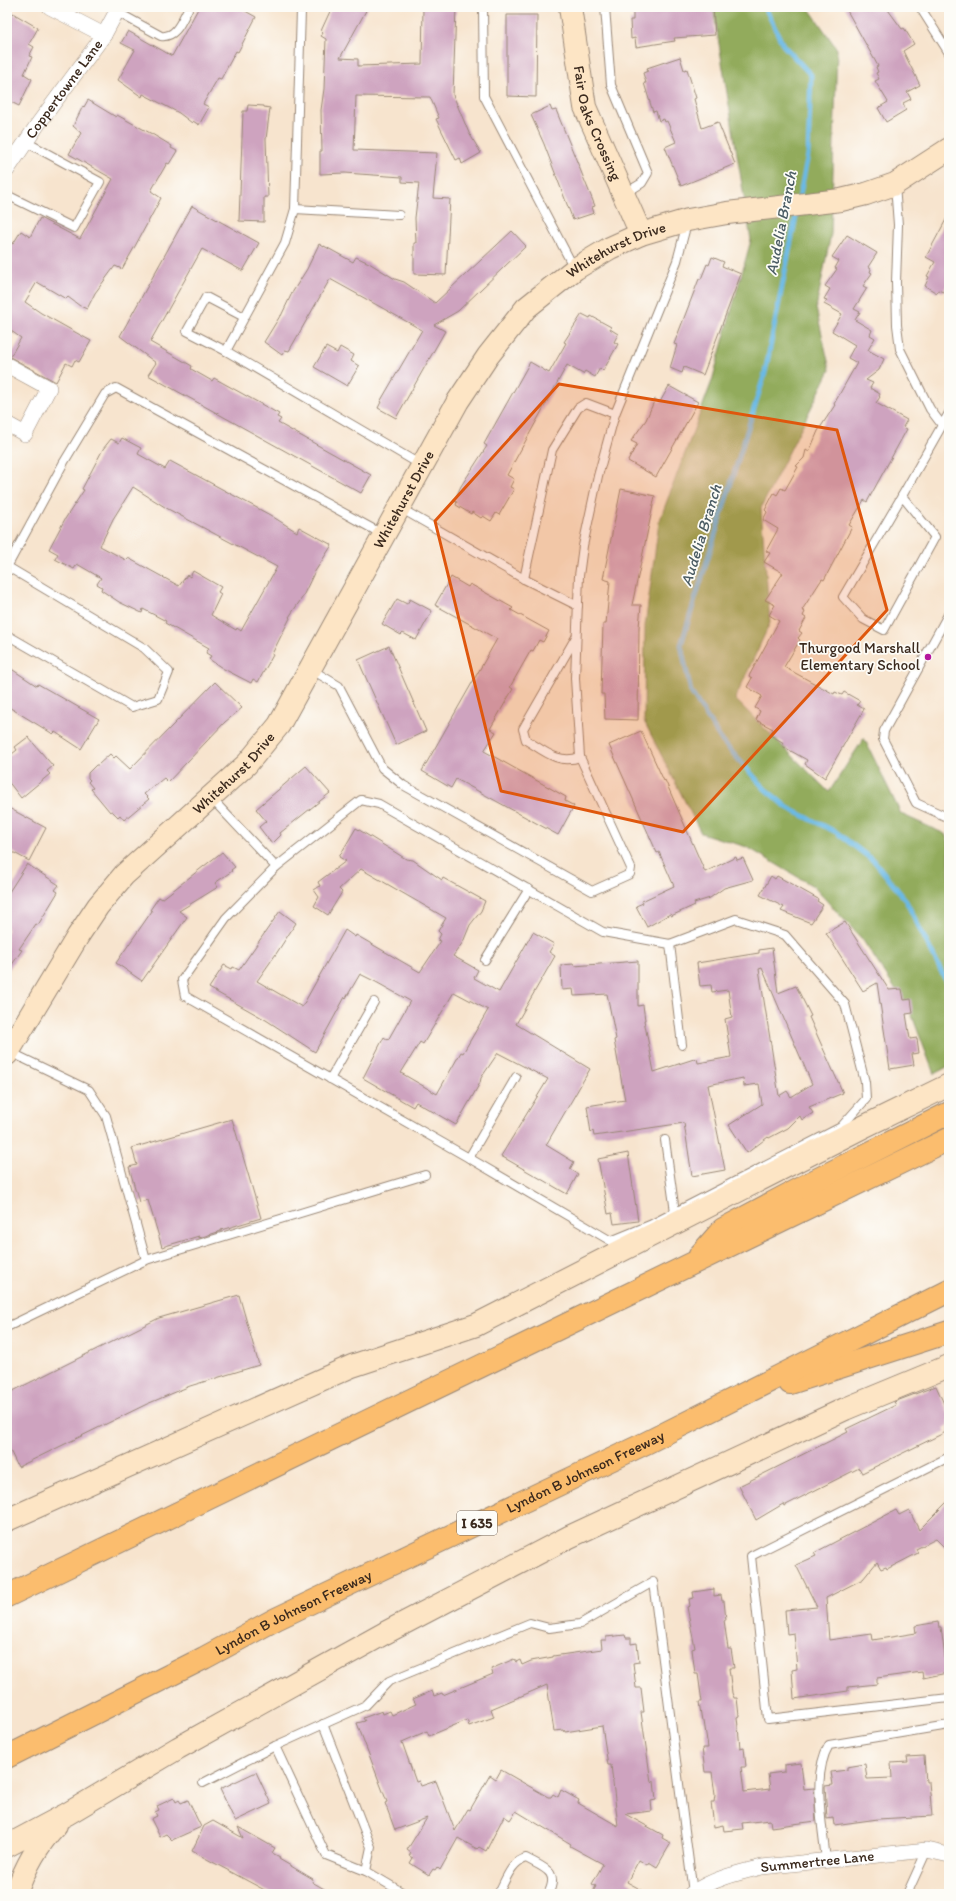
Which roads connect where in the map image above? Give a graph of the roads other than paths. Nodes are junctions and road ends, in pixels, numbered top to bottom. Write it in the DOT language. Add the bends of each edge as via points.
graph roads {
  1 [pos="50,7"];
  2 [pos="189,7"];
  3 [pos="303,7"];
  4 [pos="483,7"];
  5 [pos="570,7"];
  6 [pos="605,7"];
  7 [pos="920,7"];
  8 [pos="118,9"];
  9 [pos="104,35"];
  10 [pos="949,53"];
  11 [pos="26,142"];
  12 [pos="949,150"];
  13 [pos="7,170"];
  14 [pos="895,184"];
  15 [pos="7,195"];
  16 [pos="624,195"];
  17 [pos="295,209"];
  18 [pos="398,215"];
  19 [pos="688,220"];
  20 [pos="641,234"];
  21 [pos="575,269"];
  22 [pos="244,317"];
  23 [pos="226,351"];
  24 [pos="7,365"];
  25 [pos="949,413"];
  26 [pos="615,414"];
  27 [pos="7,424"];
  28 [pos="942,425"];
  29 [pos="422,466"];
  30 [pos="902,496"];
  31 [pos="399,508"];
  32 [pos="384,535"];
  33 [pos="7,567"];
  34 [pos="524,579"];
  35 [pos="578,606"];
  36 [pos="949,613"];
  37 [pos="7,635"];
  38 [pos="577,635"];
  39 [pos="311,669"];
  40 [pos="580,757"];
  41 [pos="210,798"];
  42 [pos="949,818"];
  43 [pos="276,868"];
  44 [pos="529,889"];
  45 [pos="670,944"];
  46 [pos="485,960"];
  47 [pos="374,1002"];
  48 [pos="682,1045"];
  49 [pos="8,1053"];
  50 [pos="516,1077"];
  51 [pos="330,1079"];
  52 [pos="949,1085"];
  53 [pos="949,1113"];
  54 [pos="949,1138"];
  55 [pos="665,1140"];
  56 [pos="469,1158"];
  57 [pos="425,1176"];
  58 [pos="675,1212"];
  59 [pos="146,1260"];
  60 [pos="692,1263"];
  61 [pos="949,1291"];
  62 [pos="7,1327"];
  63 [pos="949,1332"];
  64 [pos="949,1366"];
  65 [pos="726,1404"];
  66 [pos="949,1457"];
  67 [pos="7,1520"];
  68 [pos="7,1596"];
  69 [pos="949,1698"];
  70 [pos="323,1724"];
  71 [pos="949,1725"];
  72 [pos="275,1746"];
  73 [pos="7,1757"];
  74 [pos="203,1783"];
  75 [pos="67,1814"];
  76 [pos="42,1828"];
  77 [pos="7,1829"];
  78 [pos="7,1846"];
  79 [pos="927,1850"];
  80 [pos="949,1855"];
  81 [pos="826,1860"];
  82 [pos="366,1871"];
  83 [pos="692,1893"];
  84 [pos="16,1894"];
  85 [pos="405,1894"];
  86 [pos="498,1894"];
  87 [pos="548,1894"];
  88 [pos="907,1894"];
  1 -- 9 [label="street"];
  2 -- 8 [label="lane" via="174,34 167,37 161,36"];
  3 -- 17 [label="lane"];
  4 -- 21 [label="lane" via="484,96"];
  5 -- 16 [label="main road, Fair Oaks Crossing" via="585,107"];
  6 -- 16 [label="lane" via="611,85 648,173 642,183"];
  7 -- 10 [label="lane"];
  8 -- 9 [label="street, Coppertowne Lane"];
  9 -- 11 [label="street, Coppertowne Lane"];
  11 -- 13 [label="street, Coppertowne Lane"];
  11 -- 15 [label="lane" via="100,182 74,228"];
  12 -- 14 [label="main road, Whitehurst Drive"];
  14 -- 19 [label="main road, Whitehurst Drive" via="841,200"];
  14 -- 28 [label="lane" via="898,224 897,325 900,349 930,409"];
  16 -- 20 [label="main road, Fair Oaks Crossing"];
  17 -- 18 [label="lane"];
  17 -- 22 [label="lane" via="285,243"];
  19 -- 20 [label="main road, Whitehurst Drive"];
  19 -- 26 [label="lane" via="677,261"];
  20 -- 21 [label="main road, Whitehurst Drive" via="610,248"];
  21 -- 29 [label="main road, Whitehurst Drive" via="526,308 488,356 458,401"];
  22 -- 23 [label="lane"];
  22 -- 23 [label="lane" via="206,297 187,331"];
  23 -- 29 [label="lane"];
  24 -- 27 [label="street" via="49,388 25,434"];
  25 -- 28 [label="lane"];
  26 -- 34 [label="lane" via="586,403 578,408 552,450"];
  26 -- 35 [label="lane" via="583,546"];
  28 -- 30 [label="lane"];
  29 -- 31 [label="main road, Whitehurst Drive"];
  30 -- 30 [label="lane" via="935,537 884,630 863,618 842,596"];
  31 -- 32 [label="main road, Whitehurst Drive"];
  31 -- 34 [label="lane"];
  32 -- 33 [label="lane" via="116,388 105,394 64,462"];
  32 -- 39 [label="main road, Whitehurst Drive"];
  33 -- 37 [label="lane" via="144,648 169,672 158,699 132,707"];
  34 -- 35 [label="lane"];
  35 -- 38 [label="lane"];
  36 -- 42 [label="lane" via="884,731 883,739 916,803"];
  38 -- 40 [label="lane" via="575,678"];
  38 -- 40 [label="lane" via="524,729 526,740 561,760 570,761"];
  39 -- 40 [label="lane" via="339,686 382,768 403,785 592,892 630,874 631,868"];
  39 -- 41 [label="main road, Whitehurst Drive" via="279,725 247,764"];
  41 -- 43 [label="lane"];
  41 -- 49 [label="main road, Whitehurst Drive" via="124,875 98,906"];
  43 -- 44 [label="lane" via="361,800 380,804"];
  43 -- 51 [label="lane" via="226,918 182,980 185,996"];
  44 -- 45 [label="lane" via="603,932"];
  44 -- 46 [label="lane"];
  45 -- 48 [label="lane"];
  45 -- 58 [label="lane" via="736,919 785,935 845,1004 865,1082 866,1099 841,1127"];
  47 -- 51 [label="lane"];
  49 -- 59 [label="lane" via="89,1090 102,1109"];
  50 -- 56 [label="lane"];
  51 -- 56 [label="lane"];
  52 -- 67 [label="main road" via="863,1126 476,1325 352,1366"];
  53 -- 60 [label="highway" via="723,1229"];
  54 -- 60 [label="highway"];
  55 -- 58 [label="lane"];
  56 -- 58 [label="lane" via="611,1241"];
  57 -- 59 [label="lane"];
  59 -- 62 [label="lane"];
  60 -- 68 [label="highway"];
  61 -- 65 [label="highway, Lyndon B Johnson Freeway / I 635"];
  63 -- 65 [label="highway"];
  64 -- 75 [label="main road" via="846,1409 569,1537 392,1630 178,1748"];
  65 -- 73 [label="highway, Lyndon B Johnson Freeway / I 635" via="276,1619"];
  66 -- 69 [label="lane" via="751,1556 768,1719"];
  70 -- 72 [label="lane"];
  70 -- 82 [label="lane" via="371,1846"];
  70 -- 83 [label="lane" via="366,1705 389,1680 530,1623 549,1628 580,1624 653,1582"];
  71 -- 81 [label="lane" via="829,1745 824,1753 819,1786"];
  72 -- 74 [label="lane"];
  72 -- 82 [label="lane" via="326,1855"];
  75 -- 76 [label="main road"];
  75 -- 84 [label="main road" via="42,1840 27,1864"];
  76 -- 77 [label="main road"];
  76 -- 78 [label="main road"];
  79 -- 80 [label="street, Summertree Lane"];
  79 -- 81 [label="street, Summertree Lane"];
  79 -- 88 [label="lane"];
  81 -- 83 [label="street, Summertree Lane" via="762,1867 736,1873"];
  82 -- 85 [label="lane"];
  86 -- 87 [label="lane" via="515,1864 526,1858 550,1872 553,1884"];
}
